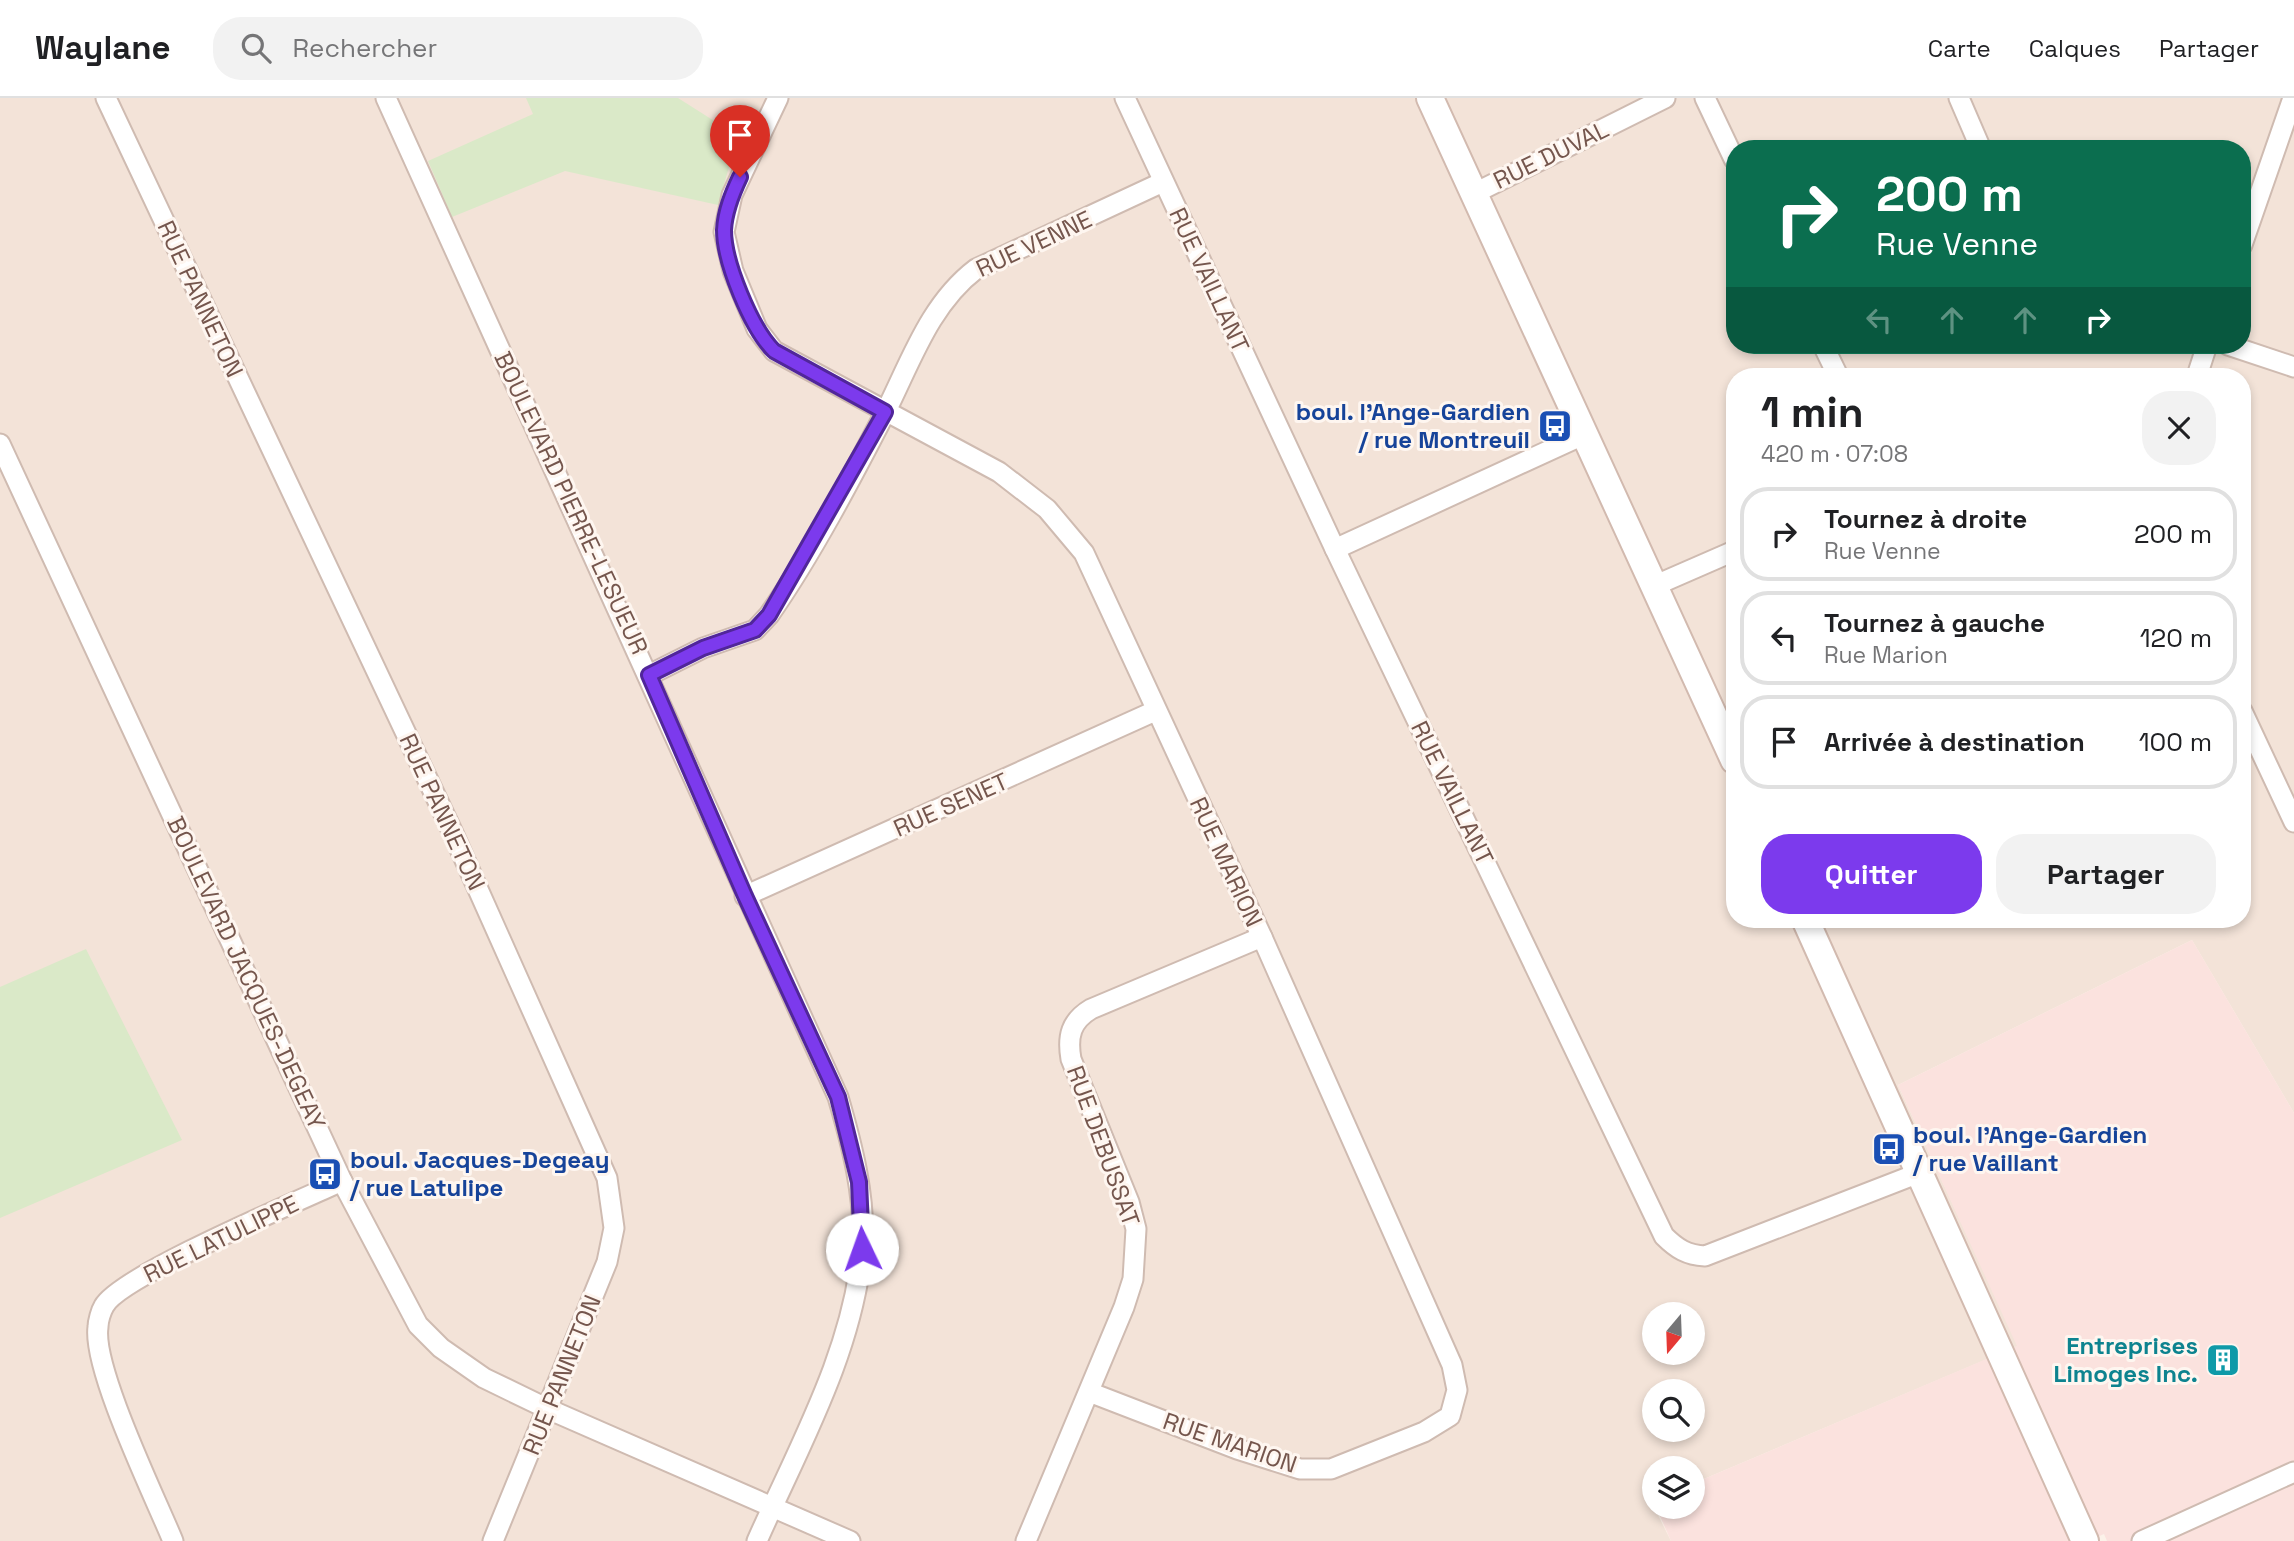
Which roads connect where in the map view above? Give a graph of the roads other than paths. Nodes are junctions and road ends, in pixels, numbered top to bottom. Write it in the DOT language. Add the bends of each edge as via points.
graph roads {
  1 [pos="106,98"];
  2 [pos="386,98"];
  3 [pos="778,98"];
  4 [pos="1125,98"];
  5 [pos="1430,98"];
  6 [pos="1665,98"];
  7 [pos="1705,98"];
  8 [pos="1959,98"];
  9 [pos="2293,98"];
  10 [pos="1977,140"];
  11 [pos="1726,142"];
  12 [pos="1163,182"];
  13 [pos="1475,192"];
  14 [pos="2251,219"];
  15 [pos="2251,353"];
  16 [pos="2294,367"];
  17 [pos="885,412"];
  18 [pos="1585,434"];
  19 [pos="0,444"];
  20 [pos="1335,549"];
  21 [pos="1726,554"];
  22 [pos="1656,585"];
  23 [pos="649,675"];
  24 [pos="1155,711"];
  25 [pos="2251,729"];
  26 [pos="1726,742"];
  27 [pos="2294,822"];
  28 [pos="745,896"];
  29 [pos="1809,928"];
  30 [pos="1262,937"];
  31 [pos="1919,1173"];
  32 [pos="342,1181"];
  33 [pos="1089,1392"];
  34 [pos="548,1409"];
  35 [pos="2294,1472"];
  36 [pos="773,1506"];
  37 [pos="173,1541"];
  38 [pos="494,1541"];
  39 [pos="757,1541"];
  40 [pos="850,1541"];
  41 [pos="1026,1541"];
  42 [pos="2085,1541"];
  43 [pos="2142,1541"];
  1 -- 34 [label="street, RUE PANNETON" via="452,831 607,1178 614,1228 607,1262"];
  2 -- 23 [label="street, BOULEVARD PIERRE-LESUEUR"];
  3 -- 17 [label="street, RUE MARION" via="726,215 724,232 733,271 757,329 774,351"];
  4 -- 12 [label="street, RUE VAILLANT"];
  5 -- 13 [label="main road"];
  6 -- 13 [label="street, RUE DUVAL"];
  7 -- 11 [label="street"];
  8 -- 10 [label="street"];
  9 -- 14 [label="street"];
  12 -- 17 [label="street, RUE VENNE" via="976,269 953,286"];
  12 -- 20 [label="street, RUE VAILLANT"];
  13 -- 18 [label="main road"];
  15 -- 16 [label="street"];
  17 -- 23 [label="street, RUE VENNE" via="769,615 755,630 703,648"];
  17 -- 24 [label="street, RUE MARION" via="999,472 1065,528 1084,553"];
  18 -- 20 [label="street"];
  18 -- 22 [label="main road"];
  19 -- 32 [label="street, BOULEVARD JACQUES-DEGEAY"];
  20 -- 31 [label="street, RUE VAILLANT" via="1664,1236 1678,1249 1705,1256"];
  21 -- 22 [label="street"];
  22 -- 26 [label="main road"];
  23 -- 28 [label="street, BOULEVARD PIERRE-LESUEUR"];
  24 -- 28 [label="street, RUE SENET"];
  24 -- 30 [label="street, RUE MARION"];
  25 -- 27 [label="street"];
  28 -- 36 [label="street, BOULEVARD PIERRE-LESUEUR" via="838,1097 859,1182 862,1249 849,1314 832,1372"];
  29 -- 31 [label="main road"];
  30 -- 33 [label="street, RUE DEBUSSAT" via="1091,1009 1071,1028 1071,1059 1136,1229 1133,1279"];
  30 -- 33 [label="street, RUE MARION" via="1452,1365 1457,1390 1450,1416 1424,1432 1331,1469 1300,1469 1237,1450"];
  31 -- 42 [label="main road"];
  32 -- 34 [label="street, BOULEVARD JACQUES-DEGEAY" via="418,1325 440,1348 484,1378"];
  32 -- 37 [label="street, RUE LATULIPPE" via="173,1259 104,1305 97,1329 106,1378"];
  33 -- 41 [label="street, RUE DEBUSSAT"];
  34 -- 36 [label="street, BOULEVARD JACQUES-DEGEAY"];
  34 -- 38 [label="street, RUE PANNETON"];
  35 -- 43 [label="street"];
  36 -- 39 [label="street, BOULEVARD PIERRE-LESUEUR"];
  36 -- 40 [label="street, BOULEVARD JACQUES-DEGEAY"];
}
